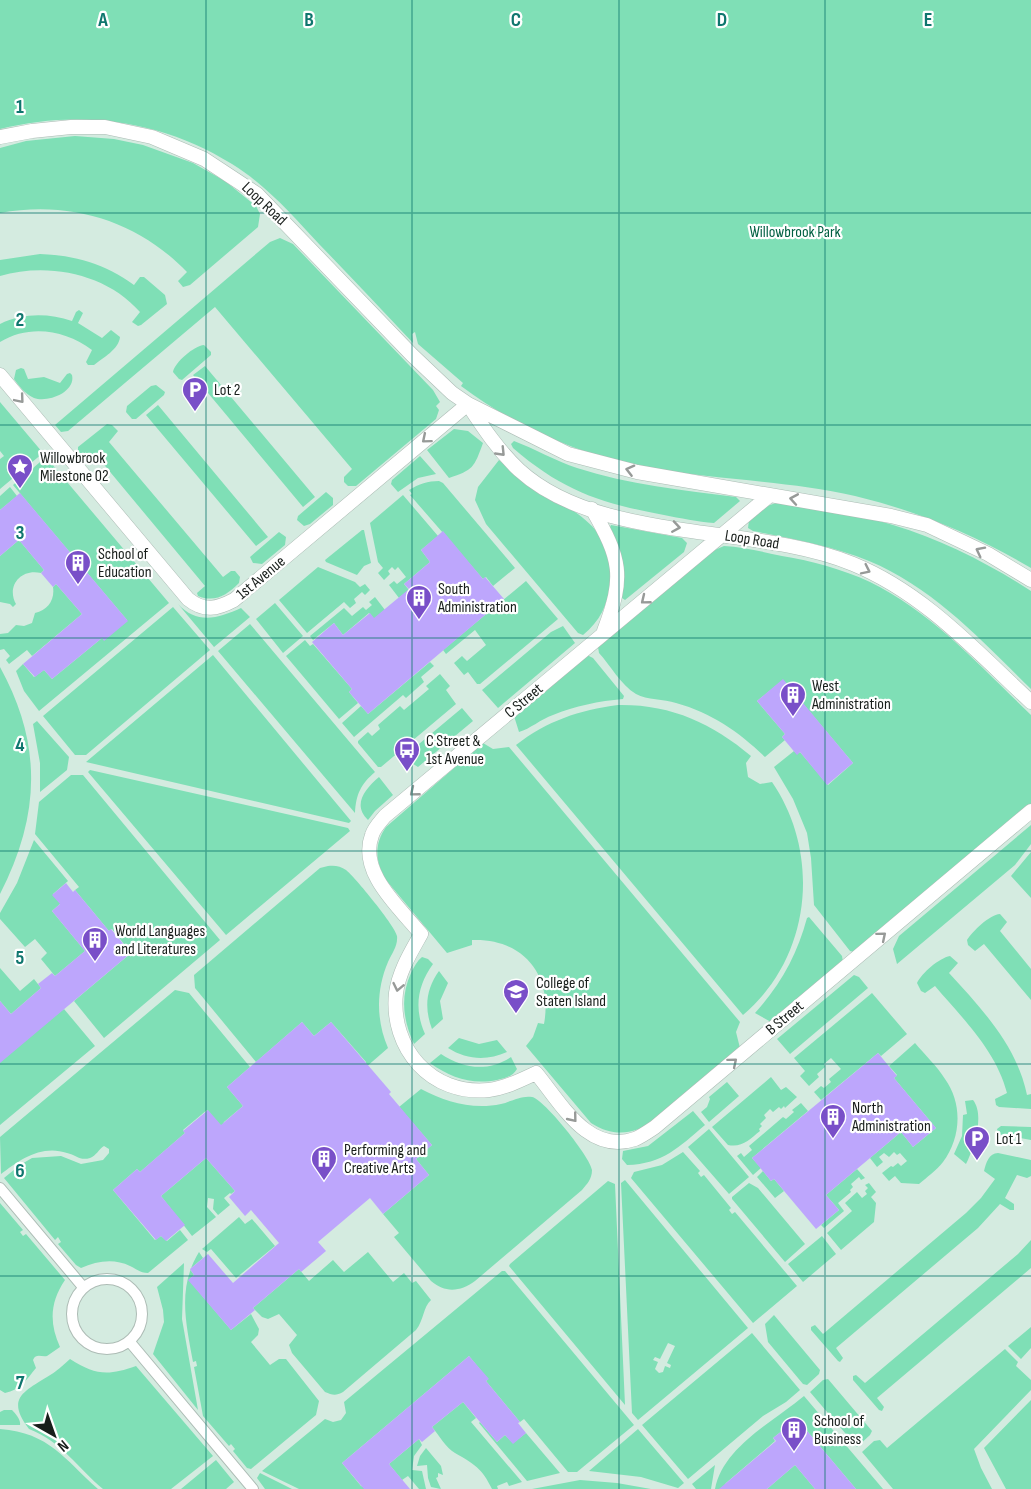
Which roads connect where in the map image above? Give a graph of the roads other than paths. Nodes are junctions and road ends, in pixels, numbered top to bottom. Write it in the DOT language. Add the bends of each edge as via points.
graph roads {
  1 [pos="0,137"];
  2 [pos="0,375"];
  3 [pos="468,404"];
  4 [pos="770,495"];
  5 [pos="592,509"];
  6 [pos="723,535"];
  7 [pos="1031,579"];
  8 [pos="603,634"];
  9 [pos="1031,702"];
  10 [pos="1031,811"];
  11 [pos="536,1073"];
  12 [pos="0,1188"];
  13 [pos="83,1287"];
  14 [pos="129,1341"];
  15 [pos="253,1489"];
  1 -- 3 [label="street, Loop Road" via="71,127 105,127 152,137 204,159 256,194 419,362"];
  2 -- 3 [label="street, 1st Avenue" via="188,599 206,609 234,600"];
  4 -- 3 [label="street, Loop Road, one-way" via="637,472 568,454"];
  3 -- 5 [label="street, Loop Road, one-way" via="494,443 520,471 552,492"];
  4 -- 6 [label="street, C Street"];
  7 -- 4 [label="street, Loop Road, one-way" via="927,525"];
  5 -- 6 [label="street, Loop Road, one-way" via="632,520"];
  5 -- 8 [label="street" via="610,540 617,575 616,595"];
  6 -- 8 [label="street, C Street, one-way"];
  6 -- 9 [label="street, Loop Road, one-way" via="816,551 893,583 957,632"];
  8 -- 11 [label="street, C Street, one-way" via="385,816 372,833 368,847 373,875 421,934 404,964 396,991 395,1017 407,1051 431,1076 467,1090 490,1090"];
  11 -- 10 [label="street, B Street, one-way" via="582,1129 598,1139 635,1139 656,1127"];
  12 -- 13 [label="street"];
  13 -- 14 [label="street" via="72,1309 76,1332 94,1347 117,1348"];
  13 -- 14 [label="street" via="102,1278 125,1283 134,1290 140,1300 141,1323"];
  14 -- 15 [label="street"];
}
